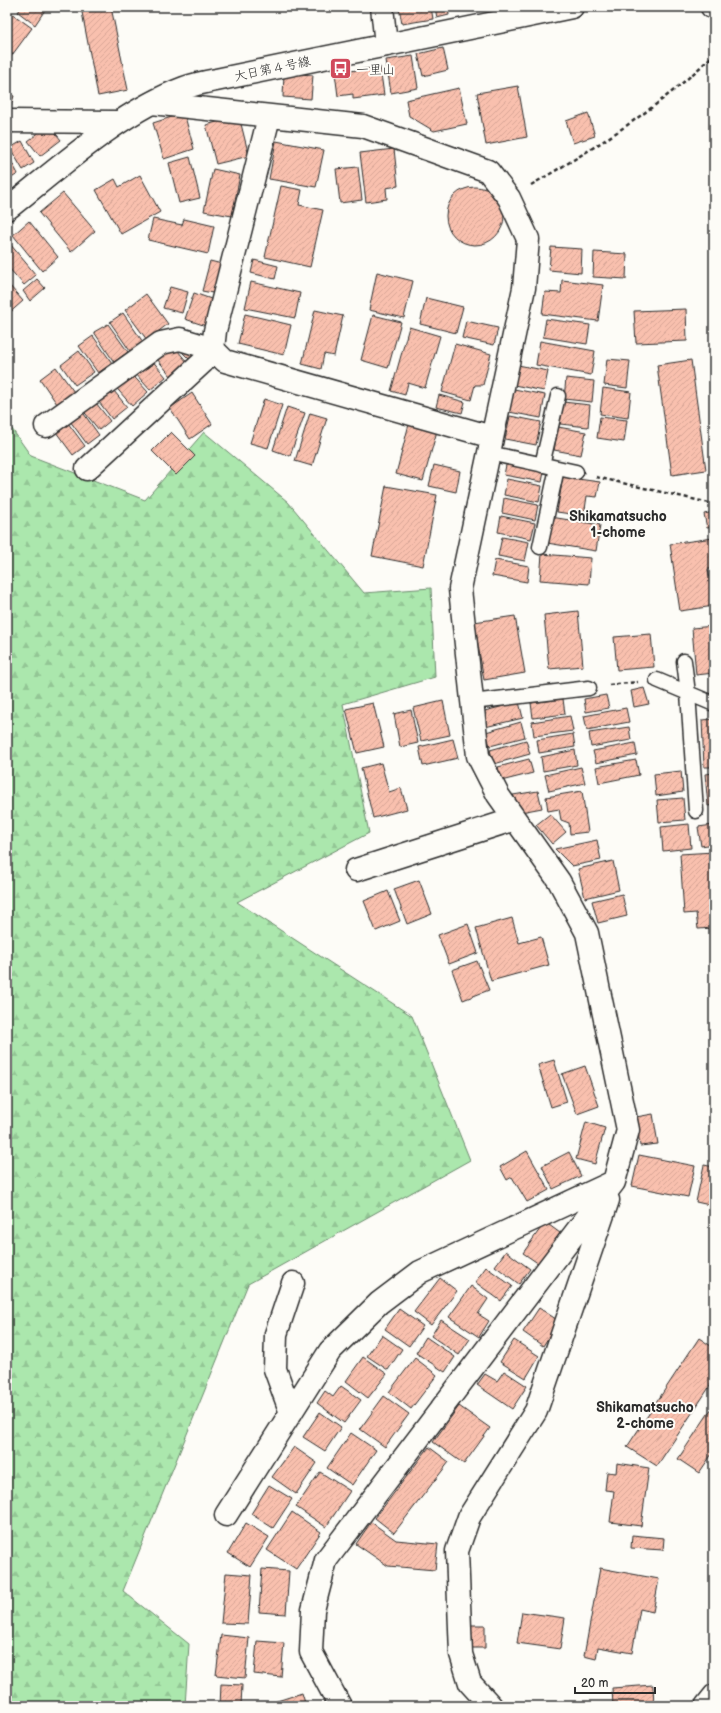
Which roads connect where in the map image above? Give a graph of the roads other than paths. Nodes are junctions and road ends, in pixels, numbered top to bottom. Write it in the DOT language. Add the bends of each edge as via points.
graph roads {
  1 [pos="382,7"];
  2 [pos="572,7"];
  3 [pos="522,12"];
  4 [pos="386,45"];
  5 [pos="152,103"];
  6 [pos="269,117"];
  7 [pos="7,121"];
  8 [pos="117,122"];
  9 [pos="7,209"];
  10 [pos="213,350"];
  11 [pos="558,396"];
  12 [pos="46,426"];
  13 [pos="491,445"];
  14 [pos="542,465"];
  15 [pos="557,468"];
  16 [pos="87,469"];
  17 [pos="576,472"];
  18 [pos="540,547"];
  19 [pos="684,661"];
  20 [pos="657,680"];
  21 [pos="589,688"];
  22 [pos="688,693"];
  23 [pos="472,702"];
  24 [pos="714,704"];
  25 [pos="696,811"];
  26 [pos="514,819"];
  27 [pos="356,870"];
  28 [pos="614,1182"];
  29 [pos="293,1283"];
  30 [pos="291,1413"];
  31 [pos="226,1515"];
  32 [pos="714,1696"];
  33 [pos="340,1706"];
  34 [pos="491,1706"];
  35 [pos="706,1706"];
  1 -- 4 [label="street"];
  2 -- 3 [label="street, 大日第４号線"];
  3 -- 4 [label="street, 大日第４号線"];
  4 -- 5 [label="street, 大日第４号線" via="216,80 184,88"];
  5 -- 6 [label="street"];
  5 -- 8 [label="street, 大日第４号線"];
  6 -- 10 [label="street" via="215,331"];
  6 -- 13 [label="street" via="363,126 488,171 510,198 528,238 524,288"];
  7 -- 8 [label="street"];
  8 -- 9 [label="street, 大日第４号線"];
  10 -- 12 [label="street" via="180,339 161,343"];
  10 -- 13 [label="street" via="224,361"];
  10 -- 16 [label="street" via="204,362"];
  11 -- 14 [label="lane"];
  13 -- 14 [label="lane"];
  13 -- 23 [label="street" via="460,589"];
  14 -- 15 [label="lane"];
  15 -- 17 [label="lane"];
  15 -- 18 [label="lane"];
  19 -- 22 [label="lane"];
  20 -- 22 [label="lane"];
  21 -- 23 [label="lane"];
  22 -- 24 [label="lane"];
  22 -- 25 [label="lane"];
  23 -- 26 [label="street" via="478,756"];
  26 -- 27 [label="street"];
  26 -- 28 [label="street" via="559,880 587,933 628,1130"];
  28 -- 30 [label="street" via="420,1272 379,1303 330,1351"];
  28 -- 33 [label="street" via="326,1560 313,1610 311,1652"];
  28 -- 34 [label="street" via="536,1411 469,1517 457,1551 461,1654 470,1683"];
  29 -- 30 [label="street" via="276,1334 275,1369"];
  30 -- 31 [label="street"];
  32 -- 35 [label="street"];
}
